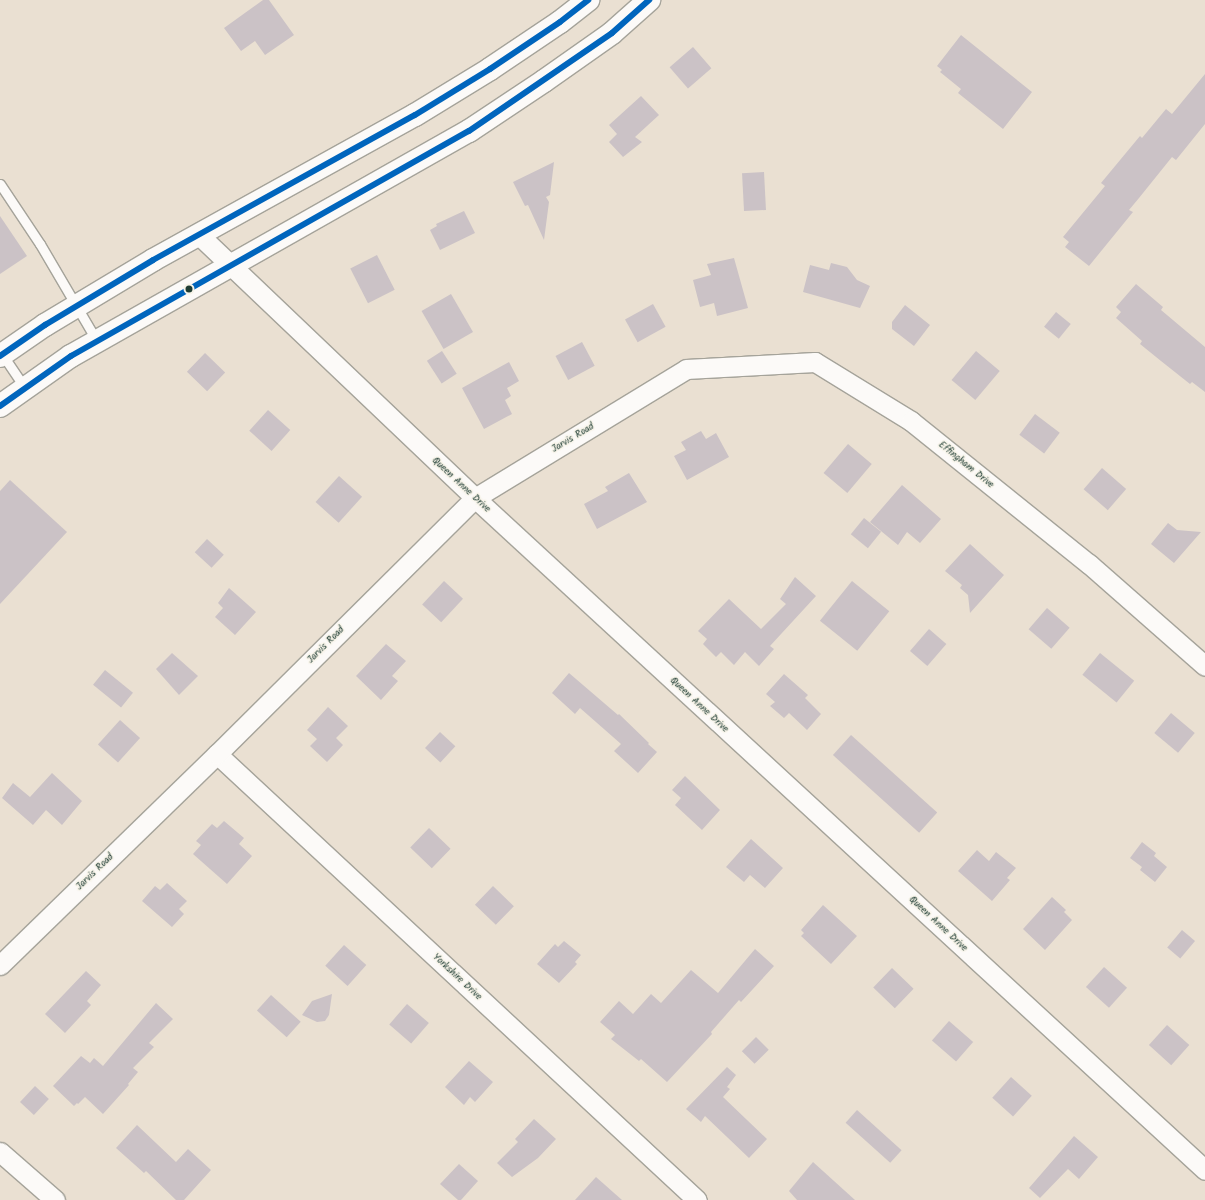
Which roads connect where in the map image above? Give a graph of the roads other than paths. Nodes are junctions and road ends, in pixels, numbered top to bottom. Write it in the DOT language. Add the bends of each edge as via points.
graph roads {
  1 [pos="588,0"];
  2 [pos="649,0"];
  3 [pos="0,184"];
  4 [pos="198,234"];
  5 [pos="230,264"];
  6 [pos="76,306"];
  7 [pos="97,341"];
  8 [pos="1,353"];
  9 [pos="686,369"];
  10 [pos="25,388"];
  11 [pos="0,406"];
  12 [pos="475,498"];
  13 [pos="1205,666"];
  14 [pos="217,754"];
  15 [pos="0,965"];
  16 [pos="0,1152"];
  17 [pos="1205,1170"];
  18 [pos="55,1200"];
  19 [pos="697,1200"];
  1 -- 4 [label="main road" via="490,70 415,115"];
  2 -- 5 [label="main road" via="606,37 469,131"];
  3 -- 6 [label="lane" via="40,244"];
  4 -- 5 [label="street, Queen Anne Drive"];
  4 -- 6 [label="main road"];
  5 -- 7 [label="main road"];
  5 -- 12 [label="street, Queen Anne Drive"];
  6 -- 7 [label="lane"];
  6 -- 8 [label="main road"];
  7 -- 10 [label="main road"];
  8 -- 10 [label="lane"];
  9 -- 12 [label="street, Jarvis Road"];
  9 -- 13 [label="street, Effingham Drive" via="815,362 911,421 1090,564"];
  10 -- 11 [label="main road"];
  12 -- 14 [label="street, Jarvis Road"];
  12 -- 17 [label="street, Queen Anne Drive"];
  14 -- 15 [label="street, Jarvis Road"];
  14 -- 19 [label="street, Yorkshire Drive"];
  16 -- 18 [label="street"];
}
